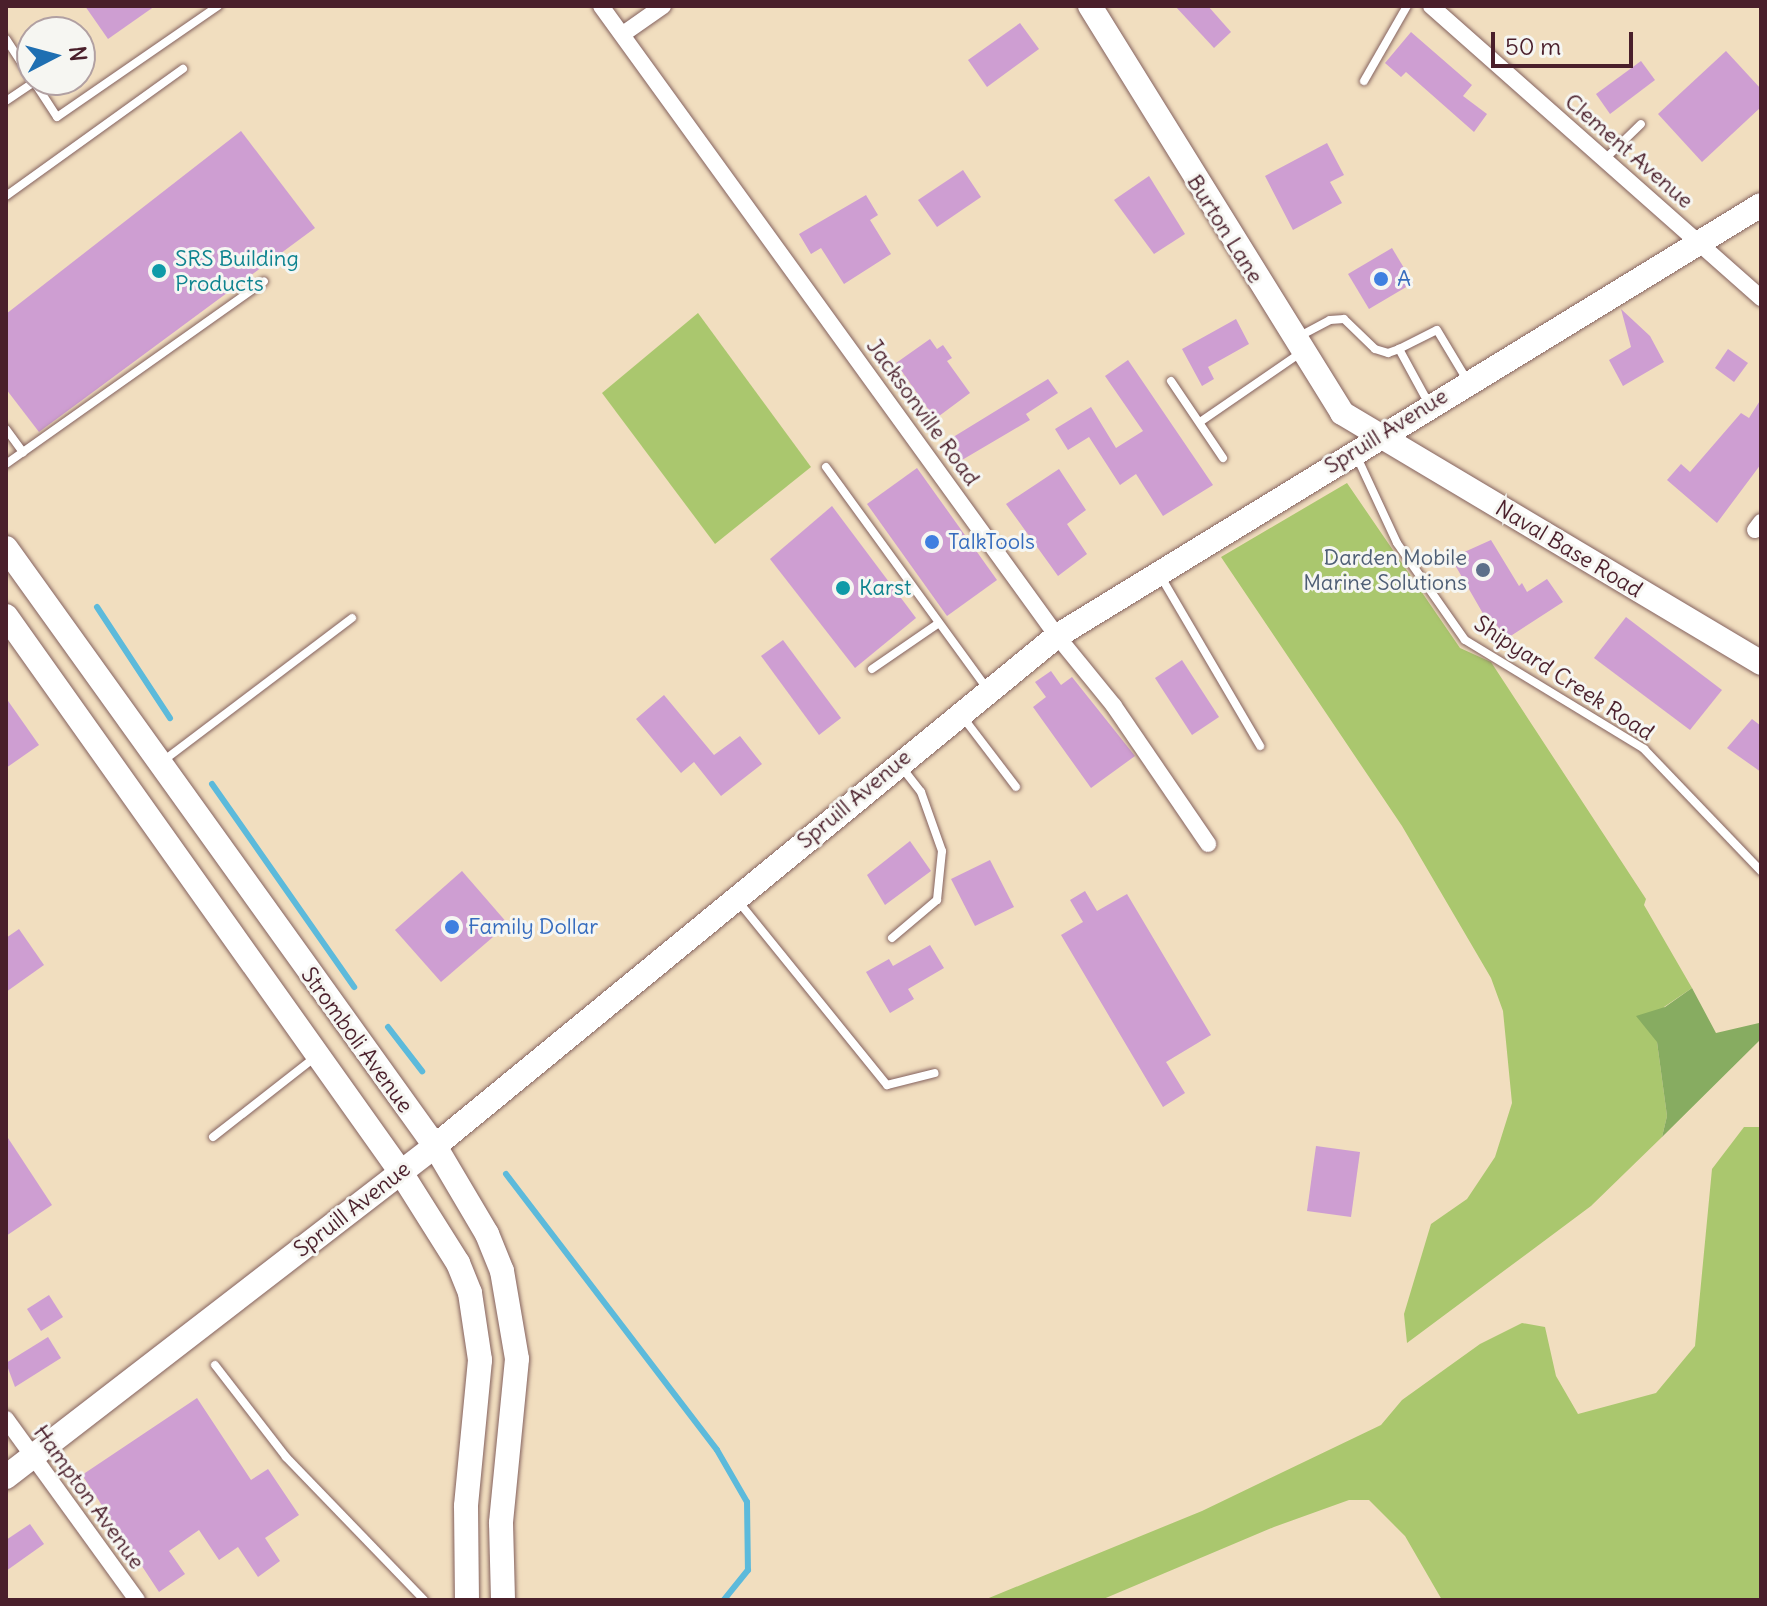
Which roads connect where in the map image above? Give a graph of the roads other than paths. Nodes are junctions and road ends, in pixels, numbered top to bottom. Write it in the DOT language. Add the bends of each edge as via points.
graph roads {
  1 [pos="218,6"];
  2 [pos="601,6"];
  3 [pos="663,6"];
  4 [pos="1090,6"];
  5 [pos="1407,6"];
  6 [pos="1431,6"];
  7 [pos="623,34"];
  8 [pos="183,69"];
  9 [pos="1364,81"];
  10 [pos="96,90"];
  11 [pos="43,96"];
  12 [pos="87,96"];
  13 [pos="1641,124"];
  14 [pos="1605,159"];
  15 [pos="6,196"];
  16 [pos="1761,205"];
  17 [pos="1698,241"];
  18 [pos="264,281"];
  19 [pos="1761,298"];
  20 [pos="1299,345"];
  21 [pos="1399,349"];
  22 [pos="1171,381"];
  23 [pos="1467,381"];
  24 [pos="1429,404"];
  25 [pos="1200,422"];
  26 [pos="6,429"];
  27 [pos="1378,435"];
  28 [pos="1354,450"];
  29 [pos="23,452"];
  30 [pos="1223,458"];
  31 [pos="6,464"];
  32 [pos="826,467"];
  33 [pos="6,548"];
  34 [pos="1158,573"];
  35 [pos="6,617"];
  36 [pos="352,618"];
  37 [pos="939,623"];
  38 [pos="1057,636"];
  39 [pos="1761,663"];
  40 [pos="872,669"];
  41 [pos="988,689"];
  42 [pos="959,712"];
  43 [pos="1260,746"];
  44 [pos="898,762"];
  45 [pos="159,764"];
  46 [pos="1016,787"];
  47 [pos="1208,844"];
  48 [pos="1761,871"];
  49 [pos="735,898"];
  50 [pos="892,938"];
  51 [pos="318,1055"];
  52 [pos="935,1073"];
  53 [pos="213,1137"];
  54 [pos="435,1146"];
  55 [pos="400,1171"];
  56 [pos="215,1365"];
  57 [pos="6,1419"];
  58 [pos="33,1456"];
  59 [pos="6,1477"];
  60 [pos="137,1600"];
  61 [pos="424,1600"];
  62 [pos="467,1600"];
  63 [pos="503,1600"];
  1 -- 10 [label="lane"];
  2 -- 7 [label="street, Jacksonville Road"];
  3 -- 7 [label="street"];
  4 -- 20 [label="street, Burton Lane"];
  5 -- 9 [label="lane"];
  6 -- 14 [label="street, Clement Avenue"];
  7 -- 38 [label="street, Jacksonville Road"];
  8 -- 15 [label="lane"];
  11 -- 12 [label="lane" via="57,117"];
  13 -- 14 [label="lane"];
  14 -- 17 [label="street, Clement Avenue"];
  16 -- 17 [label="street, Spruill Avenue"];
  17 -- 19 [label="street, Clement Avenue"];
  17 -- 23 [label="street, Spruill Avenue"];
  18 -- 29 [label="lane"];
  20 -- 21 [label="lane" via="1330,320 1344,319 1375,349"];
  20 -- 25 [label="lane"];
  20 -- 27 [label="street, Burton Lane" via="1342,413"];
  21 -- 23 [label="lane" via="1437,330"];
  21 -- 24 [label="lane"];
  22 -- 25 [label="lane"];
  23 -- 24 [label="street, Spruill Avenue"];
  24 -- 27 [label="street, Spruill Avenue"];
  25 -- 30 [label="lane"];
  26 -- 29 [label="lane"];
  27 -- 28 [label="street, Spruill Avenue"];
  27 -- 39 [label="street, Naval Base Road"];
  28 -- 34 [label="street, Spruill Avenue"];
  28 -- 48 [label="lane, Shipyard Creek Road" via="1397,543 1465,640 1644,749"];
  29 -- 31 [label="lane"];
  32 -- 37 [label="lane"];
  33 -- 45 [label="street, Stromboli Avenue"];
  34 -- 38 [label="street, Spruill Avenue"];
  34 -- 43 [label="lane"];
  35 -- 51 [label="street, Stromboli Avenue"];
  36 -- 45 [label="lane"];
  37 -- 40 [label="lane"];
  37 -- 41 [label="lane"];
  38 -- 41 [label="street, Spruill Avenue"];
  38 -- 47 [label="street, Jacksonville Road" via="1114,706"];
  41 -- 42 [label="street, Spruill Avenue"];
  42 -- 44 [label="street, Spruill Avenue"];
  42 -- 46 [label="lane"];
  44 -- 49 [label="street, Spruill Avenue"];
  44 -- 50 [label="lane" via="921,792 942,851 937,900"];
  45 -- 54 [label="street, Stromboli Avenue"];
  49 -- 52 [label="lane" via="887,1085"];
  49 -- 54 [label="street, Spruill Avenue"];
  51 -- 53 [label="lane"];
  51 -- 55 [label="street, Stromboli Avenue"];
  54 -- 55 [label="street, Spruill Avenue"];
  54 -- 63 [label="street, Stromboli Avenue" via="487,1234 512,1315 517,1397 501,1523"];
  55 -- 58 [label="street, Spruill Avenue"];
  55 -- 62 [label="street, Stromboli Avenue" via="458,1263 476,1325 480,1360 466,1506"];
  56 -- 61 [label="lane" via="286,1457"];
  57 -- 58 [label="street, Hampton Avenue"];
  58 -- 59 [label="street, Spruill Avenue"];
  58 -- 60 [label="street, Hampton Avenue"];
}
